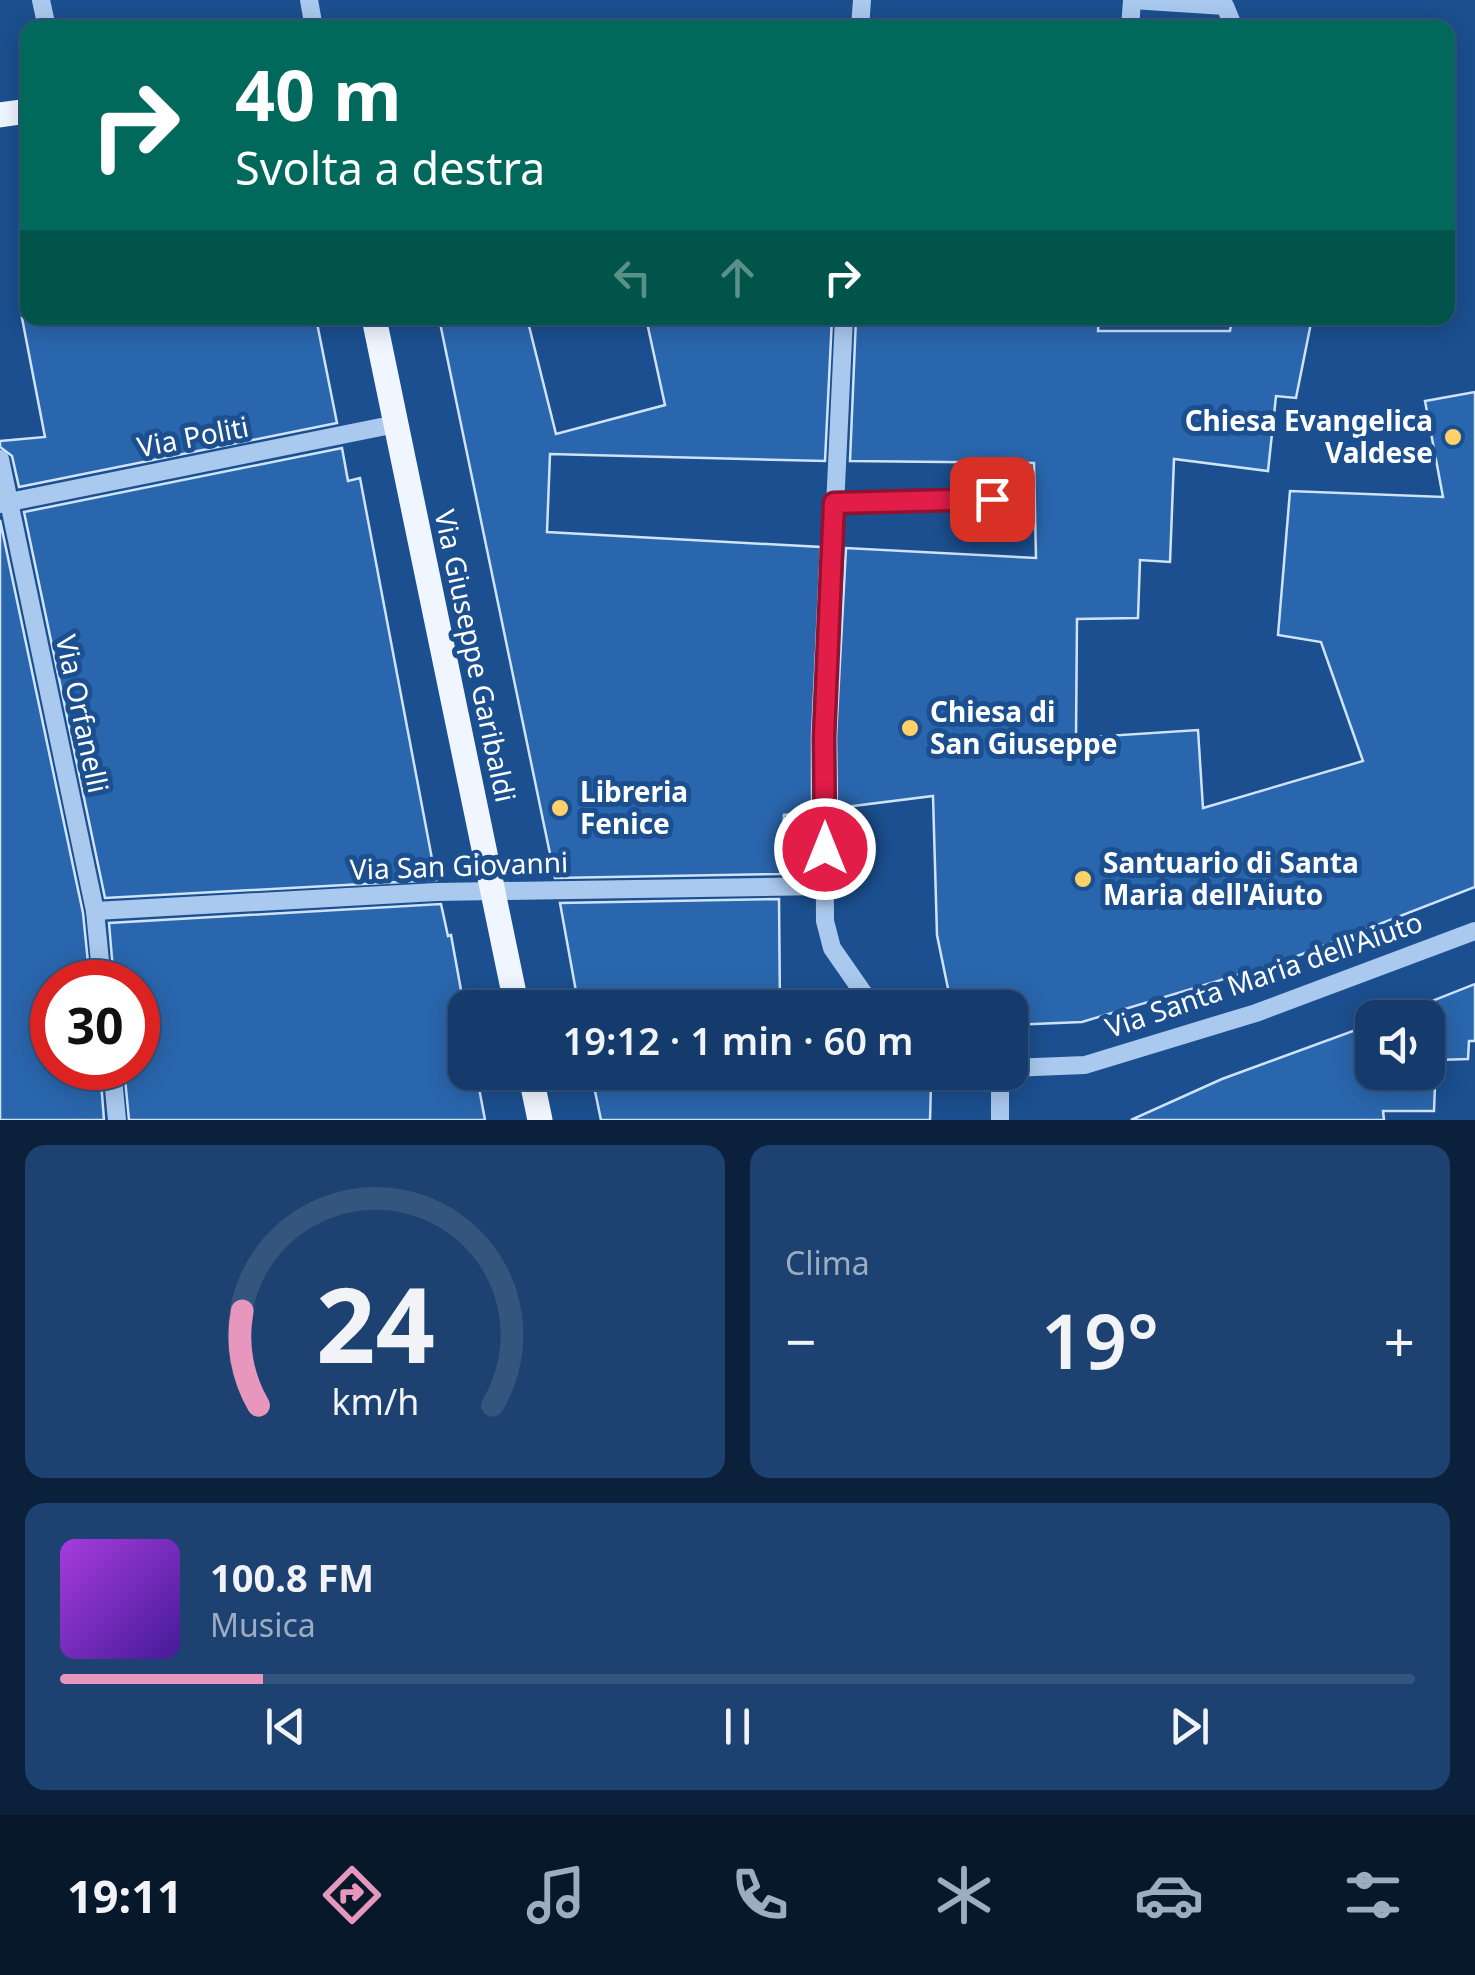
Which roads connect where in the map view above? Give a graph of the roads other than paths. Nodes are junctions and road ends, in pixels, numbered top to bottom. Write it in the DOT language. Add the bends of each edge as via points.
graph roads {
  1 [pos="1132,0"];
  2 [pos="1231,20"];
  3 [pos="375,325"];
  4 [pos="844,325"];
  5 [pos="396,424"];
  6 [pos="0,459"];
  7 [pos="992,499"];
  8 [pos="4,503"];
  9 [pos="834,503"];
  10 [pos="826,886"];
  11 [pos="492,890"];
  12 [pos="94,911"];
  13 [pos="1475,931"];
  14 [pos="100,960"];
  15 [pos="512,990"];
  16 [pos="861,990"];
  17 [pos="1028,1068"];
  18 [pos="114,1090"];
  19 [pos="534,1090"];
  20 [pos="1000,1090"];
  21 [pos="117,1120"];
  22 [pos="540,1120"];
  23 [pos="1000,1120"];
  1 -- 2 [label="street" via="1226,6"];
  3 -- 5 [label="main road, Via Giuseppe Garibaldi"];
  4 -- 9 [label="street"];
  5 -- 8 [label="street, Via Politi"];
  5 -- 11 [label="main road, Via Giuseppe Garibaldi"];
  6 -- 8 [label="street, Via Orfanelli"];
  7 -- 9 [label="street"];
  8 -- 12 [label="street, Via Orfanelli"];
  9 -- 10 [label="street" via="824,737"];
  10 -- 11 [label="street, Via San Giovanni"];
  10 -- 16 [label="street" via="824,920 832,948"];
  11 -- 12 [label="street, Via San Giovanni"];
  11 -- 15 [label="main road, Via Giuseppe Garibaldi"];
  12 -- 14 [label="street, Via Orfanelli"];
  13 -- 17 [label="street, Via Santa Maria dell'Aiuto" via="1256,1013 1085,1066"];
  18 -- 21 [label="street"];
  19 -- 22 [label="main road"];
  20 -- 23 [label="street"];
}
